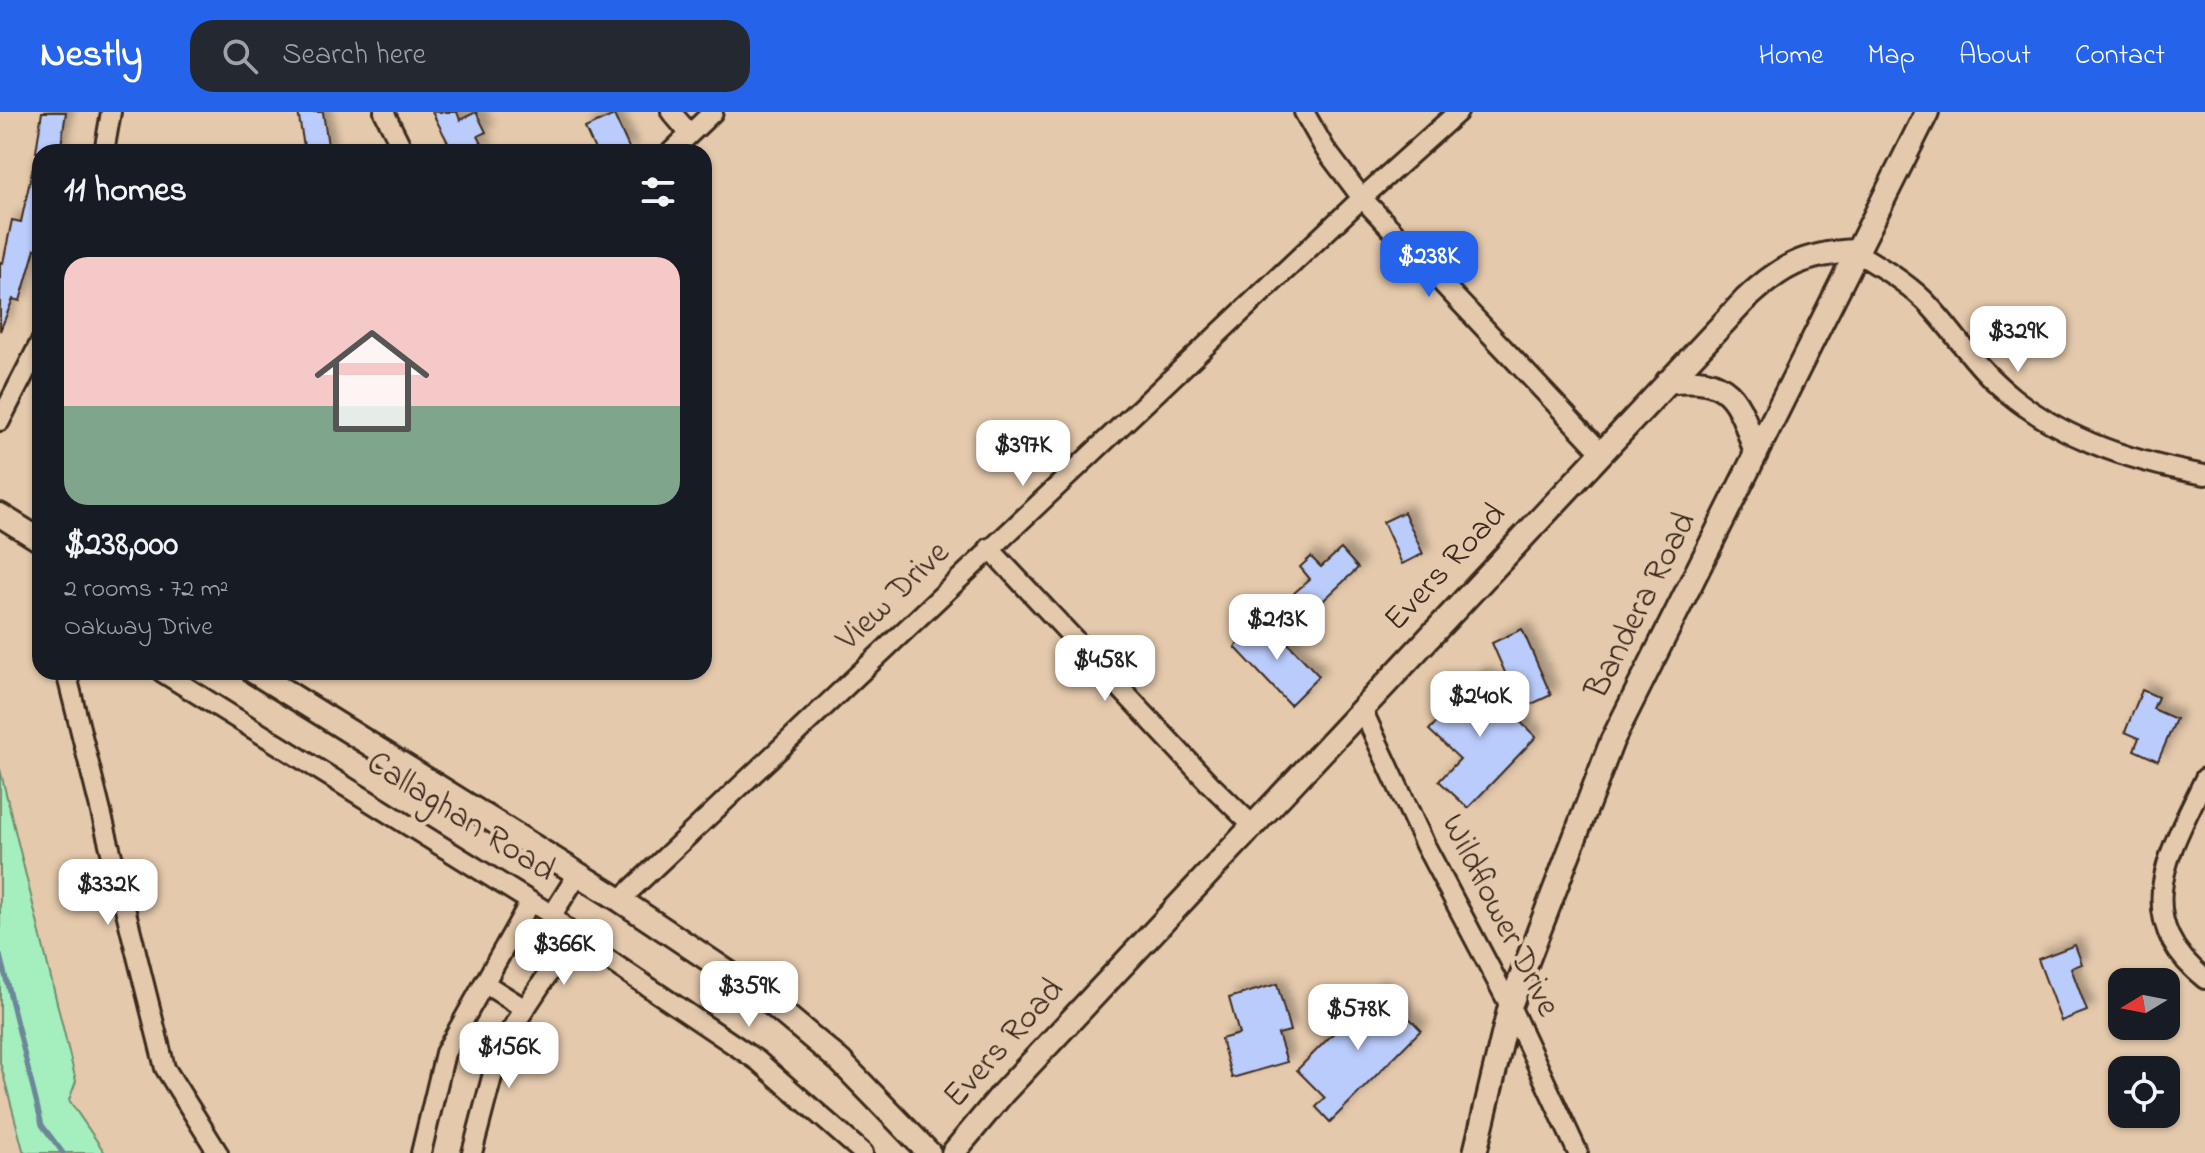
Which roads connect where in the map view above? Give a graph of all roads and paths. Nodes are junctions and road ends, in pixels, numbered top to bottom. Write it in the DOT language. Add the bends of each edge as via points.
graph roads {
  1 [pos="111,112"];
  2 [pos="384,112"];
  3 [pos="671,112"];
  4 [pos="713,112"];
  5 [pos="1304,112"];
  6 [pos="1458,112"];
  7 [pos="1927,112"];
  8 [pos="690,134"];
  9 [pos="105,144"];
  10 [pos="400,144"];
  11 [pos="679,144"];
  12 [pos="1362,198"];
  13 [pos="1854,251"];
  14 [pos="32,359"];
  15 [pos="1667,382"];
  16 [pos="0,421"];
  17 [pos="1601,452"];
  18 [pos="1756,454"];
  19 [pos="2205,475"];
  20 [pos="0,515"];
  21 [pos="32,535"];
  22 [pos="989,548"];
  23 [pos="68,680"];
  24 [pos="175,680"];
  25 [pos="267,680"];
  26 [pos="1362,709"];
  27 [pos="2205,778"];
  28 [pos="1253,826"];
  29 [pos="578,874"];
  30 [pos="620,900"];
  31 [pos="530,902"];
  32 [pos="552,915"];
  33 [pos="573,936"];
  34 [pos="2205,979"];
  35 [pos="484,983"];
  36 [pos="1510,1006"];
  37 [pos="525,1009"];
  38 [pos="218,1153"];
  39 [pos="421,1153"];
  40 [pos="472,1153"];
  41 [pos="863,1153"];
  42 [pos="929,1153"];
  43 [pos="953,1153"];
  44 [pos="1475,1153"];
  45 [pos="1578,1153"];
  1 -- 9 [label="street"];
  2 -- 10 [label="street"];
  3 -- 8 [label="street"];
  4 -- 8 [label="street"];
  5 -- 12 [label="street"];
  6 -- 12 [label="street, View Drive"];
  7 -- 13 [label="main road, Bandera Road"];
  8 -- 11 [label="street"];
  12 -- 17 [label="street"];
  12 -- 22 [label="street, View Drive"];
  13 -- 15 [label="main road, Evers Road" via="1822,253 1786,266 1745,300"];
  13 -- 18 [label="main road, Bandera Road"];
  13 -- 19 [label="street" via="1926,302 1973,359 2025,406 2095,445"];
  14 -- 16 [label="street"];
  15 -- 17 [label="main road, Evers Road"];
  15 -- 18 [label="main road" via="1717,383 1744,417"];
  17 -- 26 [label="main road, Evers Road"];
  18 -- 36 [label="main road, Bandera Road" via="1612,741"];
  20 -- 21 [label="main road"];
  22 -- 28 [label="street"];
  22 -- 30 [label="street, View Drive"];
  23 -- 38 [label="street" via="165,1068"];
  24 -- 31 [label="street, Callaghan Road"];
  25 -- 29 [label="main road, Callaghan Road"];
  26 -- 28 [label="main road, Evers Road"];
  26 -- 36 [label="street, Wildflower Drive" via="1425,845"];
  27 -- 34 [label="street" via="2160,887 2166,930"];
  28 -- 43 [label="main road, Evers Road"];
  29 -- 30 [label="main road, Callaghan Road"];
  29 -- 32 [label="street"];
  30 -- 42 [label="main road, Callaghan Road" via="794,1020"];
  31 -- 32 [label="street, Callaghan Road"];
  31 -- 35 [label="street"];
  32 -- 33 [label="street, Callaghan Road"];
  33 -- 37 [label="street"];
  33 -- 41 [label="street, Callaghan Road" via="758,1061"];
  35 -- 37 [label="street"];
  35 -- 39 [label="street" via="445,1053"];
  36 -- 44 [label="main road, Bandera Road"];
  36 -- 45 [label="street, Wildflower Drive"];
  37 -- 40 [label="street" via="497,1058"];
}
